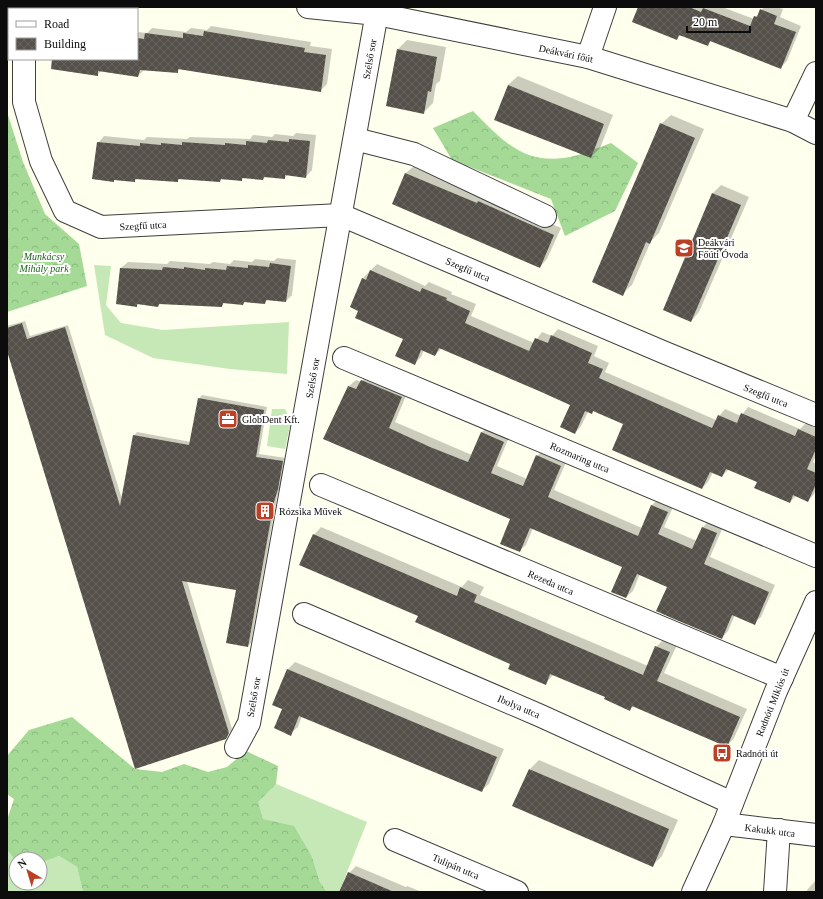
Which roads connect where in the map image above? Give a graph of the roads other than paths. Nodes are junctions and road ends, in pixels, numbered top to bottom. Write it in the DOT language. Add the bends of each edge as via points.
graph roads {
  1 [pos="308,7"];
  2 [pos="605,7"];
  3 [pos="378,11"];
  4 [pos="588,57"];
  5 [pos="24,60"];
  6 [pos="816,73"];
  7 [pos="793,121"];
  8 [pos="816,133"];
  9 [pos="355,139"];
  10 [pos="342,215"];
  11 [pos="545,216"];
  12 [pos="344,358"];
  13 [pos="816,415"];
  14 [pos="321,485"];
  15 [pos="816,556"];
  16 [pos="816,602"];
  17 [pos="304,614"];
  18 [pos="782,678"];
  19 [pos="236,747"];
  20 [pos="732,803"];
  21 [pos="724,824"];
  22 [pos="779,830"];
  23 [pos="816,835"];
  24 [pos="395,840"];
  25 [pos="517,892"];
  26 [pos="693,892"];
  27 [pos="774,892"];
  1 -- 3 [label="street, Deákvári főút"];
  2 -- 4 [label="street"];
  3 -- 4 [label="street, Deákvári főút"];
  3 -- 9 [label="street, Szélső sor"];
  4 -- 7 [label="street, Deákvári főút"];
  5 -- 10 [label="street, Szegfű utca" via="24,102 41,161 65,211 101,227"];
  6 -- 7 [label="street"];
  7 -- 8 [label="street, Deákvári főút"];
  9 -- 10 [label="street, Szélső sor"];
  9 -- 11 [label="street" via="414,154"];
  10 -- 13 [label="street, Szegfű utca"];
  10 -- 19 [label="street, Szélső sor" via="249,723"];
  12 -- 15 [label="street, Rozmaring utca"];
  14 -- 18 [label="street, Rezeda utca"];
  16 -- 18 [label="street, Radnóti Miklós út"];
  17 -- 20 [label="street, Ibolya utca" via="541,716"];
  18 -- 20 [label="street, Radnóti Miklós út"];
  20 -- 21 [label="street, Radnóti Miklós út"];
  21 -- 22 [label="street, Kakukk utca"];
  21 -- 26 [label="street, Radnóti Miklós út"];
  22 -- 23 [label="street, Kakukk utca"];
  22 -- 27 [label="street"];
  24 -- 25 [label="street, Tulipán utca"];
}
